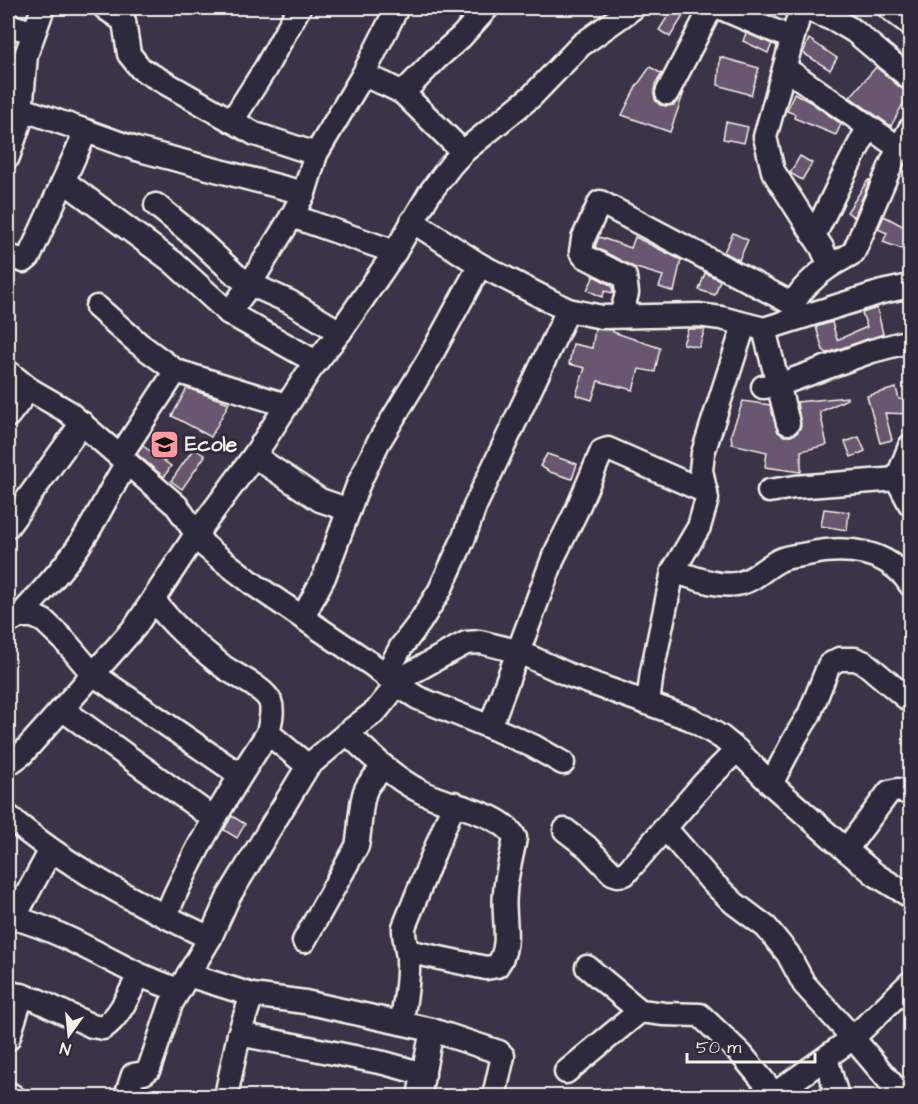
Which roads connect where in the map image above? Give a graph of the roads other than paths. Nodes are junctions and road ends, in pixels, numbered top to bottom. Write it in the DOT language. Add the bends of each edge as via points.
graph roads {
  1 [pos="43,8"];
  2 [pos="105,8"];
  3 [pos="299,8"];
  4 [pos="397,8"];
  5 [pos="487,8"];
  6 [pos="633,8"];
  7 [pos="711,8"];
  8 [pos="721,8"];
  9 [pos="802,8"];
  10 [pos="889,8"];
  11 [pos="910,24"];
  12 [pos="8,25"];
  13 [pos="33,32"];
  14 [pos="791,38"];
  15 [pos="16,68"];
  16 [pos="785,68"];
  17 [pos="363,75"];
  18 [pos="910,78"];
  19 [pos="403,93"];
  20 [pos="667,93"];
  21 [pos="22,109"];
  22 [pos="232,121"];
  23 [pos="868,128"];
  24 [pos="86,131"];
  25 [pos="905,138"];
  26 [pos="463,152"];
  27 [pos="316,154"];
  28 [pos="8,157"];
  29 [pos="64,182"];
  30 [pos="304,193"];
  31 [pos="156,205"];
  32 [pos="292,216"];
  33 [pos="412,221"];
  34 [pos="814,236"];
  35 [pos="395,252"];
  36 [pos="8,256"];
  37 [pos="480,265"];
  38 [pos="830,266"];
  39 [pos="250,284"];
  40 [pos="910,286"];
  41 [pos="97,307"];
  42 [pos="568,310"];
  43 [pos="796,311"];
  44 [pos="229,313"];
  45 [pos="621,316"];
  46 [pos="754,327"];
  47 [pos="340,332"];
  48 [pos="910,341"];
  49 [pos="315,362"];
  50 [pos="176,371"];
  51 [pos="8,372"];
  52 [pos="771,386"];
  53 [pos="29,390"];
  54 [pos="286,405"];
  55 [pos="8,416"];
  56 [pos="82,423"];
  57 [pos="788,423"];
  58 [pos="910,446"];
  59 [pos="254,456"];
  60 [pos="124,460"];
  61 [pos="897,478"];
  62 [pos="769,491"];
  63 [pos="706,492"];
  64 [pos="910,504"];
  65 [pos="349,510"];
  66 [pos="8,526"];
  67 [pos="197,533"];
  68 [pos="673,572"];
  69 [pos="910,584"];
  70 [pos="154,600"];
  71 [pos="303,617"];
  72 [pos="14,619"];
  73 [pos="517,651"];
  74 [pos="93,674"];
  75 [pos="392,680"];
  76 [pos="910,701"];
  77 [pos="648,703"];
  78 [pos="63,709"];
  79 [pos="490,727"];
  80 [pos="347,732"];
  81 [pos="268,733"];
  82 [pos="737,750"];
  83 [pos="563,763"];
  84 [pos="8,764"];
  85 [pos="308,766"];
  86 [pos="384,767"];
  87 [pos="240,775"];
  88 [pos="771,784"];
  89 [pos="910,793"];
  90 [pos="454,803"];
  91 [pos="8,816"];
  92 [pos="213,819"];
  93 [pos="665,828"];
  94 [pos="565,830"];
  95 [pos="51,850"];
  96 [pos="846,850"];
  97 [pos="910,896"];
  98 [pos="166,915"];
  99 [pos="210,938"];
  100 [pos="304,941"];
  101 [pos="407,951"];
  102 [pos="586,967"];
  103 [pos="139,975"];
  104 [pos="183,983"];
  105 [pos="910,983"];
  106 [pos="15,994"];
  107 [pos="252,995"];
  108 [pos="640,1011"];
  109 [pos="401,1023"];
  110 [pos="432,1030"];
  111 [pos="239,1034"];
  112 [pos="853,1038"];
  113 [pos="8,1039"];
  114 [pos="826,1058"];
  115 [pos="566,1072"];
  116 [pos="424,1074"];
  117 [pos="8,1093"];
  118 [pos="13,1096"];
  119 [pos="126,1096"];
  120 [pos="226,1096"];
  121 [pos="419,1096"];
  122 [pos="494,1096"];
  123 [pos="774,1096"];
  124 [pos="837,1096"];
  125 [pos="898,1096"];
  1 -- 13 [label="street"];
  2 -- 22 [label="street" via="124,21 129,54 141,69"];
  3 -- 22 [label="street"];
  4 -- 17 [label="street"];
  5 -- 19 [label="street"];
  6 -- 26 [label="street" via="580,45 532,96"];
  7 -- 20 [label="street"];
  8 -- 14 [label="street"];
  9 -- 14 [label="street"];
  9 -- 18 [label="street" via="854,32"];
  10 -- 11 [label="street"];
  12 -- 13 [label="street"];
  13 -- 15 [label="street" via="26,55"];
  14 -- 16 [label="street"];
  15 -- 21 [label="street"];
  16 -- 23 [label="street"];
  16 -- 34 [label="street" via="765,137 773,171"];
  17 -- 19 [label="street"];
  17 -- 27 [label="street"];
  19 -- 26 [label="street"];
  21 -- 24 [label="street"];
  21 -- 28 [label="street"];
  22 -- 27 [label="street" via="264,137"];
  23 -- 25 [label="street"];
  23 -- 34 [label="street"];
  24 -- 29 [label="street"];
  24 -- 30 [label="street" via="136,149"];
  25 -- 38 [label="street" via="853,253"];
  26 -- 33 [label="street"];
  27 -- 30 [label="street"];
  29 -- 36 [label="street" via="28,259 21,261"];
  29 -- 44 [label="street" via="173,262"];
  30 -- 32 [label="street"];
  31 -- 39 [label="street"];
  32 -- 35 [label="street"];
  32 -- 39 [label="street"];
  33 -- 35 [label="street"];
  33 -- 37 [label="street"];
  34 -- 38 [label="street"];
  35 -- 47 [label="street"];
  37 -- 42 [label="street"];
  37 -- 65 [label="street" via="378,443"];
  38 -- 43 [label="street" via="806,286"];
  39 -- 44 [label="street"];
  39 -- 47 [label="street"];
  40 -- 43 [label="street"];
  41 -- 50 [label="street"];
  42 -- 45 [label="street" via="602,317"];
  42 -- 75 [label="street" via="475,506 440,590 401,647"];
  43 -- 45 [label="street" via="600,202 581,252 625,277 627,293"];
  43 -- 46 [label="street"];
  44 -- 49 [label="street"];
  45 -- 46 [label="street" via="698,315"];
  46 -- 52 [label="street"];
  46 -- 63 [label="street" via="703,453 701,470"];
  47 -- 49 [label="street"];
  48 -- 52 [label="street"];
  49 -- 54 [label="street"];
  50 -- 54 [label="street"];
  50 -- 60 [label="street"];
  51 -- 53 [label="street"];
  52 -- 57 [label="street"];
  53 -- 55 [label="street"];
  53 -- 56 [label="street"];
  54 -- 59 [label="street"];
  56 -- 60 [label="street"];
  56 -- 66 [label="street"];
  58 -- 61 [label="street"];
  59 -- 65 [label="street" via="320,500"];
  59 -- 67 [label="street"];
  60 -- 67 [label="street" via="177,506"];
  60 -- 72 [label="street" via="81,543"];
  61 -- 62 [label="street"];
  61 -- 64 [label="street"];
  63 -- 68 [label="street" via="699,527"];
  63 -- 73 [label="street" via="608,449 602,451 554,556"];
  65 -- 71 [label="street" via="324,577"];
  67 -- 70 [label="street"];
  67 -- 71 [label="street" via="217,556"];
  68 -- 69 [label="street" via="734,585 781,559 821,551 855,550 875,555 902,572"];
  68 -- 77 [label="street"];
  70 -- 74 [label="street"];
  70 -- 81 [label="street" via="169,621 196,645 264,694 272,713"];
  71 -- 75 [label="street"];
  72 -- 74 [label="street" via="33,616 44,621"];
  73 -- 75 [label="street" via="480,642 466,643"];
  73 -- 77 [label="street" via="569,675"];
  73 -- 79 [label="street"];
  74 -- 78 [label="street"];
  74 -- 87 [label="street"];
  75 -- 79 [label="street" via="418,698"];
  75 -- 80 [label="street" via="376,711"];
  76 -- 88 [label="street" via="865,663 839,658 829,665 809,715"];
  77 -- 82 [label="street" via="691,719"];
  78 -- 84 [label="street"];
  78 -- 92 [label="street"];
  79 -- 83 [label="street"];
  80 -- 85 [label="street"];
  80 -- 86 [label="street"];
  81 -- 85 [label="street"];
  81 -- 87 [label="street"];
  82 -- 88 [label="street"];
  82 -- 93 [label="street"];
  85 -- 99 [label="street" via="229,896"];
  86 -- 90 [label="street" via="433,797"];
  86 -- 100 [label="street" via="364,794 357,846"];
  87 -- 92 [label="street"];
  88 -- 96 [label="street"];
  89 -- 96 [label="street" via="889,792"];
  90 -- 101 [label="street" via="404,927"];
  90 -- 101 [label="street" via="501,823 515,838 505,892 504,956 497,966 486,968"];
  91 -- 95 [label="street"];
  92 -- 98 [label="street"];
  93 -- 94 [label="street" via="624,874 618,875"];
  93 -- 112 [label="street" via="711,882 766,927 788,954 804,984"];
  95 -- 98 [label="street"];
  95 -- 103 [label="street" via="14,918 42,926"];
  96 -- 97 [label="street"];
  98 -- 99 [label="street"];
  99 -- 104 [label="street"];
  101 -- 109 [label="street"];
  102 -- 108 [label="street"];
  103 -- 104 [label="street"];
  103 -- 106 [label="street" via="123,1005 103,1028"];
  104 -- 107 [label="street"];
  104 -- 119 [label="street" via="148,1069 134,1074"];
  105 -- 112 [label="street"];
  106 -- 113 [label="street"];
  107 -- 109 [label="street"];
  107 -- 111 [label="street"];
  108 -- 115 [label="street"];
  108 -- 123 [label="street" via="700,1015 741,1054"];
  109 -- 110 [label="street"];
  110 -- 116 [label="street"];
  110 -- 122 [label="street" via="502,1053"];
  111 -- 116 [label="street"];
  111 -- 120 [label="street"];
  112 -- 114 [label="street"];
  112 -- 125 [label="street"];
  114 -- 123 [label="street"];
  114 -- 124 [label="street"];
  116 -- 121 [label="street"];
  117 -- 118 [label="street"];
}
